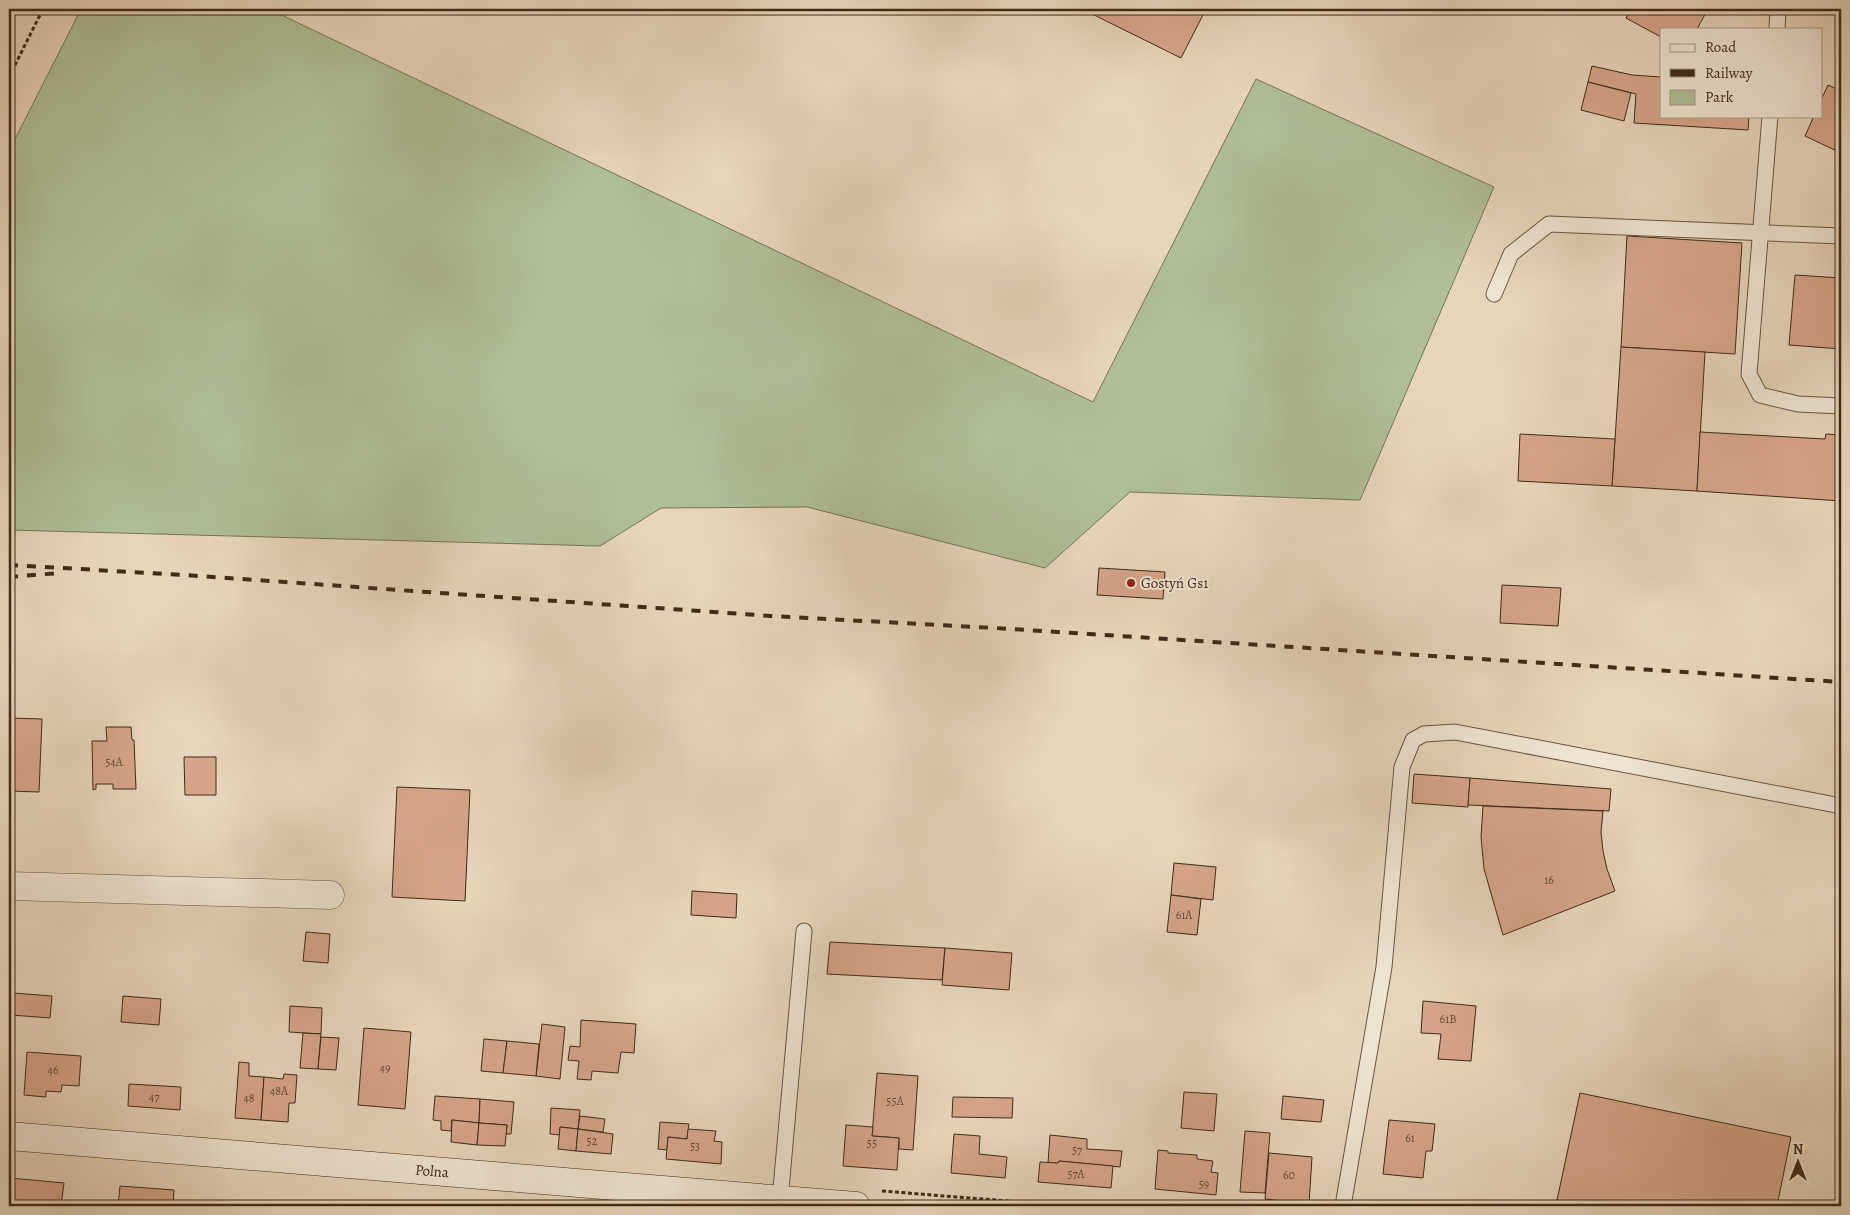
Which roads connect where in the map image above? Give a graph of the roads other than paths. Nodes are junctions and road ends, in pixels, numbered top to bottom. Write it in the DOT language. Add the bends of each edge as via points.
graph roads {
  1 [pos="1778,9"];
  2 [pos="1777,28"];
  3 [pos="1770,118"];
  4 [pos="1761,231"];
  5 [pos="1841,236"];
  6 [pos="1494,294"];
  7 [pos="1841,406"];
  8 [pos="1841,806"];
  9 [pos="9,886"];
  10 [pos="330,895"];
  11 [pos="804,931"];
  12 [pos="9,1136"];
  13 [pos="780,1200"];
  14 [pos="856,1206"];
  15 [pos="1343,1206"];
  1 -- 2 [label="lane"];
  3 -- 4 [label="lane"];
  4 -- 5 [label="lane"];
  4 -- 6 [label="lane" via="1549,224 1511,254"];
  4 -- 7 [label="lane" via="1749,374 1760,395 1798,404"];
  8 -- 15 [label="lane" via="1455,732 1424,734 1413,740 1402,767 1384,967"];
  9 -- 10 [label="street"];
  11 -- 13 [label="lane"];
  12 -- 13 [label="street, Polna"];
  13 -- 14 [label="street, Polna"];
}
